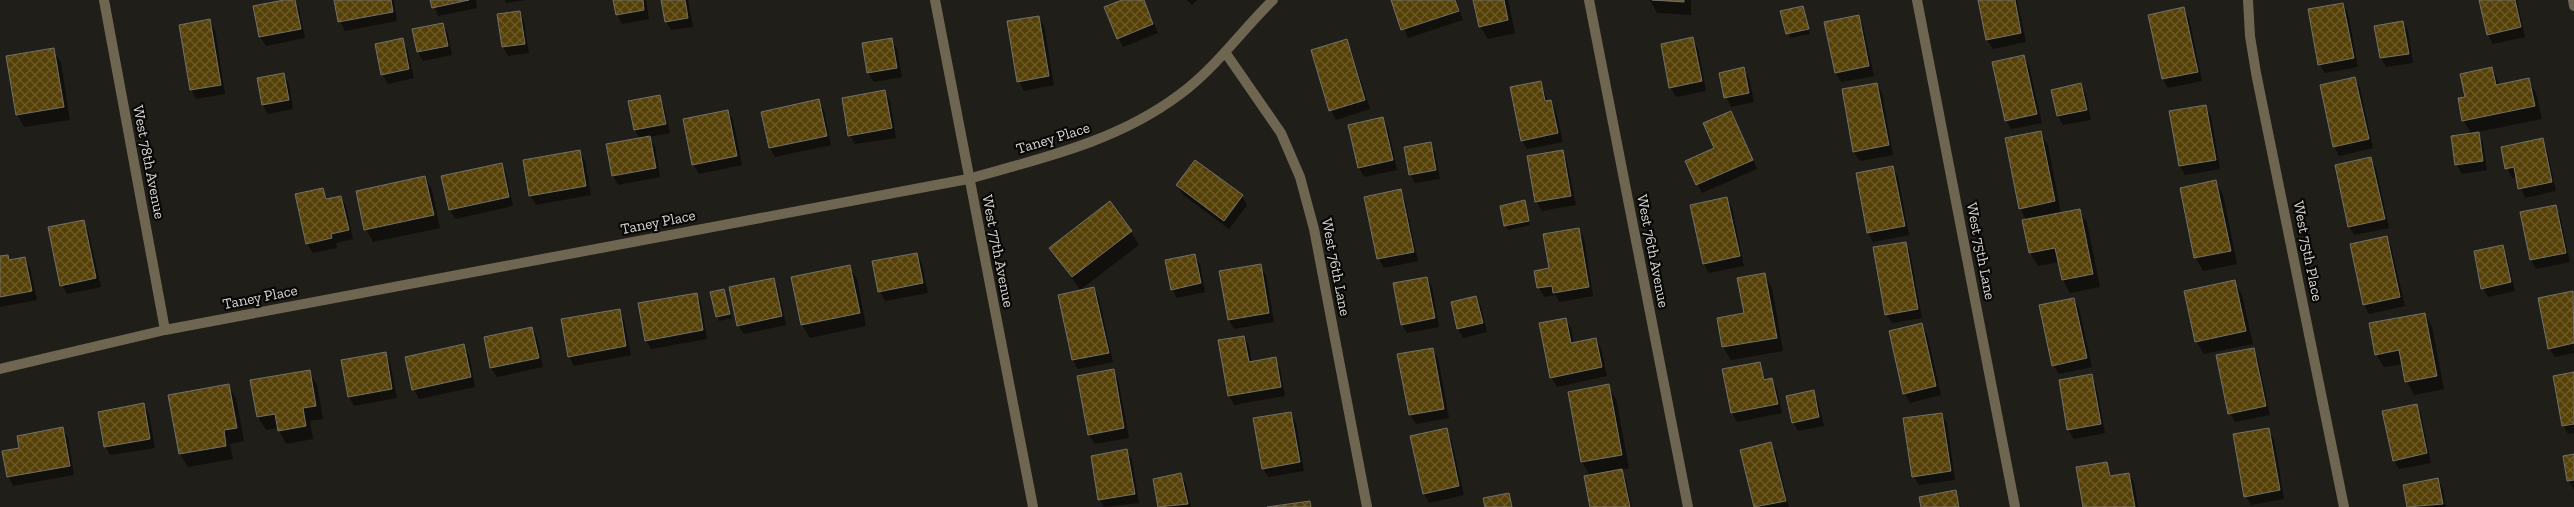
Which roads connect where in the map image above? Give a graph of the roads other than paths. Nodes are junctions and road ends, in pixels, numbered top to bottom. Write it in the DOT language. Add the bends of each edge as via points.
graph roads {
  1 [pos="104,0"];
  2 [pos="935,0"];
  3 [pos="1272,0"];
  4 [pos="1589,0"];
  5 [pos="1917,0"];
  6 [pos="2248,0"];
  7 [pos="2573,0"];
  8 [pos="2574,6"];
  9 [pos="1225,52"];
  10 [pos="968,179"];
  11 [pos="165,330"];
  12 [pos="0,369"];
  13 [pos="1033,507"];
  14 [pos="1367,507"];
  15 [pos="1688,507"];
  16 [pos="2015,507"];
  17 [pos="2344,507"];
  1 -- 11 [label="street, West 78th Avenue"];
  2 -- 10 [label="street, West 77th Avenue"];
  3 -- 9 [label="street, Taney Place"];
  4 -- 15 [label="street, West 76th Avenue"];
  5 -- 16 [label="street, West 75th Lane"];
  6 -- 17 [label="street, West 75th Place" via="2256,73"];
  7 -- 8 [label="street"];
  9 -- 10 [label="street, Taney Place" via="1180,95 1136,122 1088,145"];
  9 -- 14 [label="street, West 76th Lane" via="1281,133 1300,177 1314,229"];
  10 -- 11 [label="street, Taney Place"];
  10 -- 13 [label="street, West 77th Avenue"];
  11 -- 12 [label="street, Taney Place"];
}
